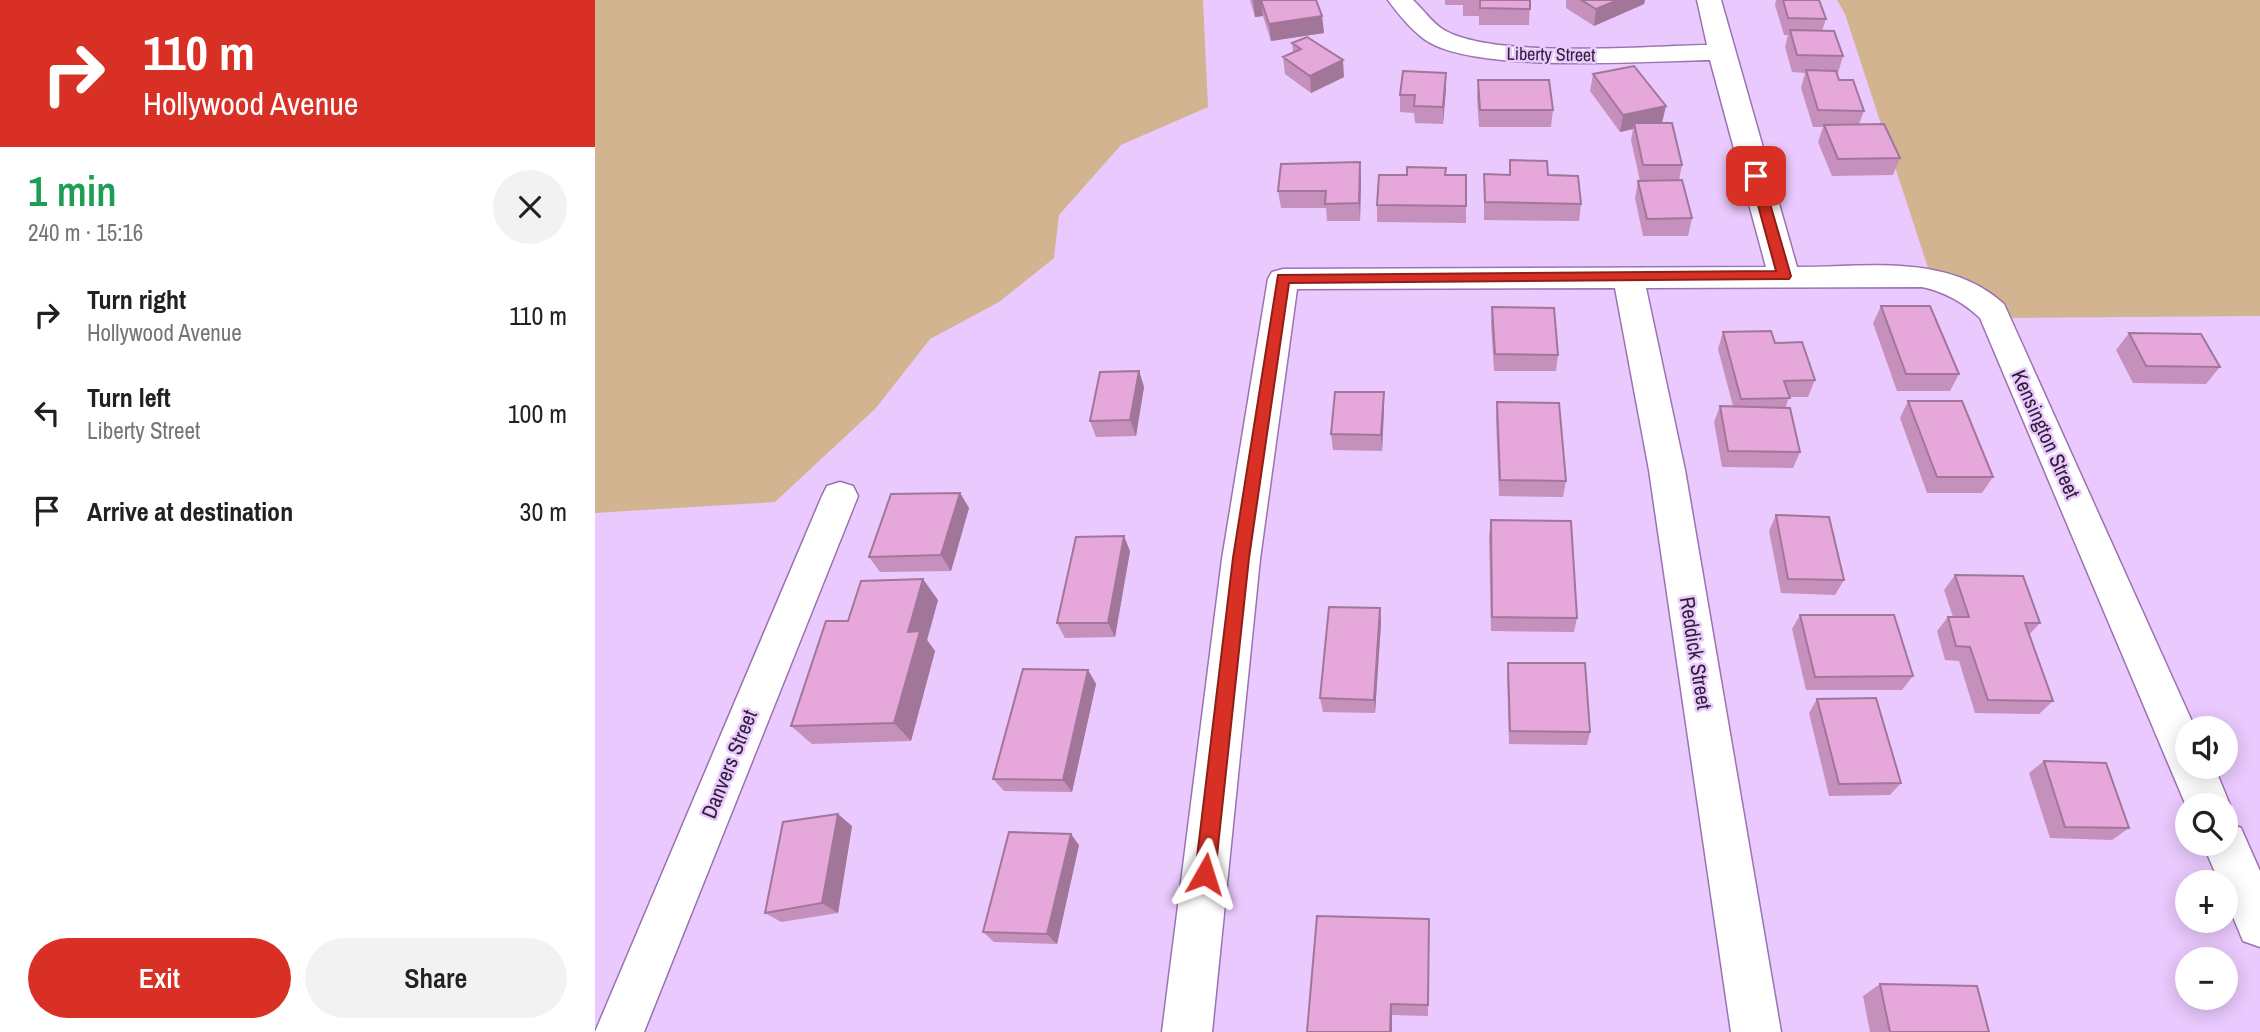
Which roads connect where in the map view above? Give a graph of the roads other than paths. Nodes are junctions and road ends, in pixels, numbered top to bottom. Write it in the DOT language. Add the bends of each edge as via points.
graph roads {
  1 [pos="1400,0"];
  2 [pos="1709,0"];
  3 [pos="1720,52"];
  4 [pos="1628,276"];
  5 [pos="1784,276"];
  6 [pos="1283,279"];
  7 [pos="840,496"];
  8 [pos="2175,729"];
  9 [pos="2230,856"];
  10 [pos="2260,924"];
  11 [pos="619,1032"];
  12 [pos="1187,1032"];
  13 [pos="1756,1032"];
  1 -- 3 [label="street, Liberty Street" via="1434,35 1482,51 1546,55"];
  2 -- 3 [label="street"];
  3 -- 5 [label="street"];
  4 -- 5 [label="street"];
  4 -- 6 [label="street"];
  4 -- 13 [label="street, Reddick Street" via="1667,470"];
  5 -- 8 [label="street, Kensington Street" via="1922,277 1958,284 1993,312"];
  6 -- 12 [label="street" via="1241,558"];
  7 -- 11 [label="street, Danvers Street"];
  9 -- 10 [label="street"];
}
